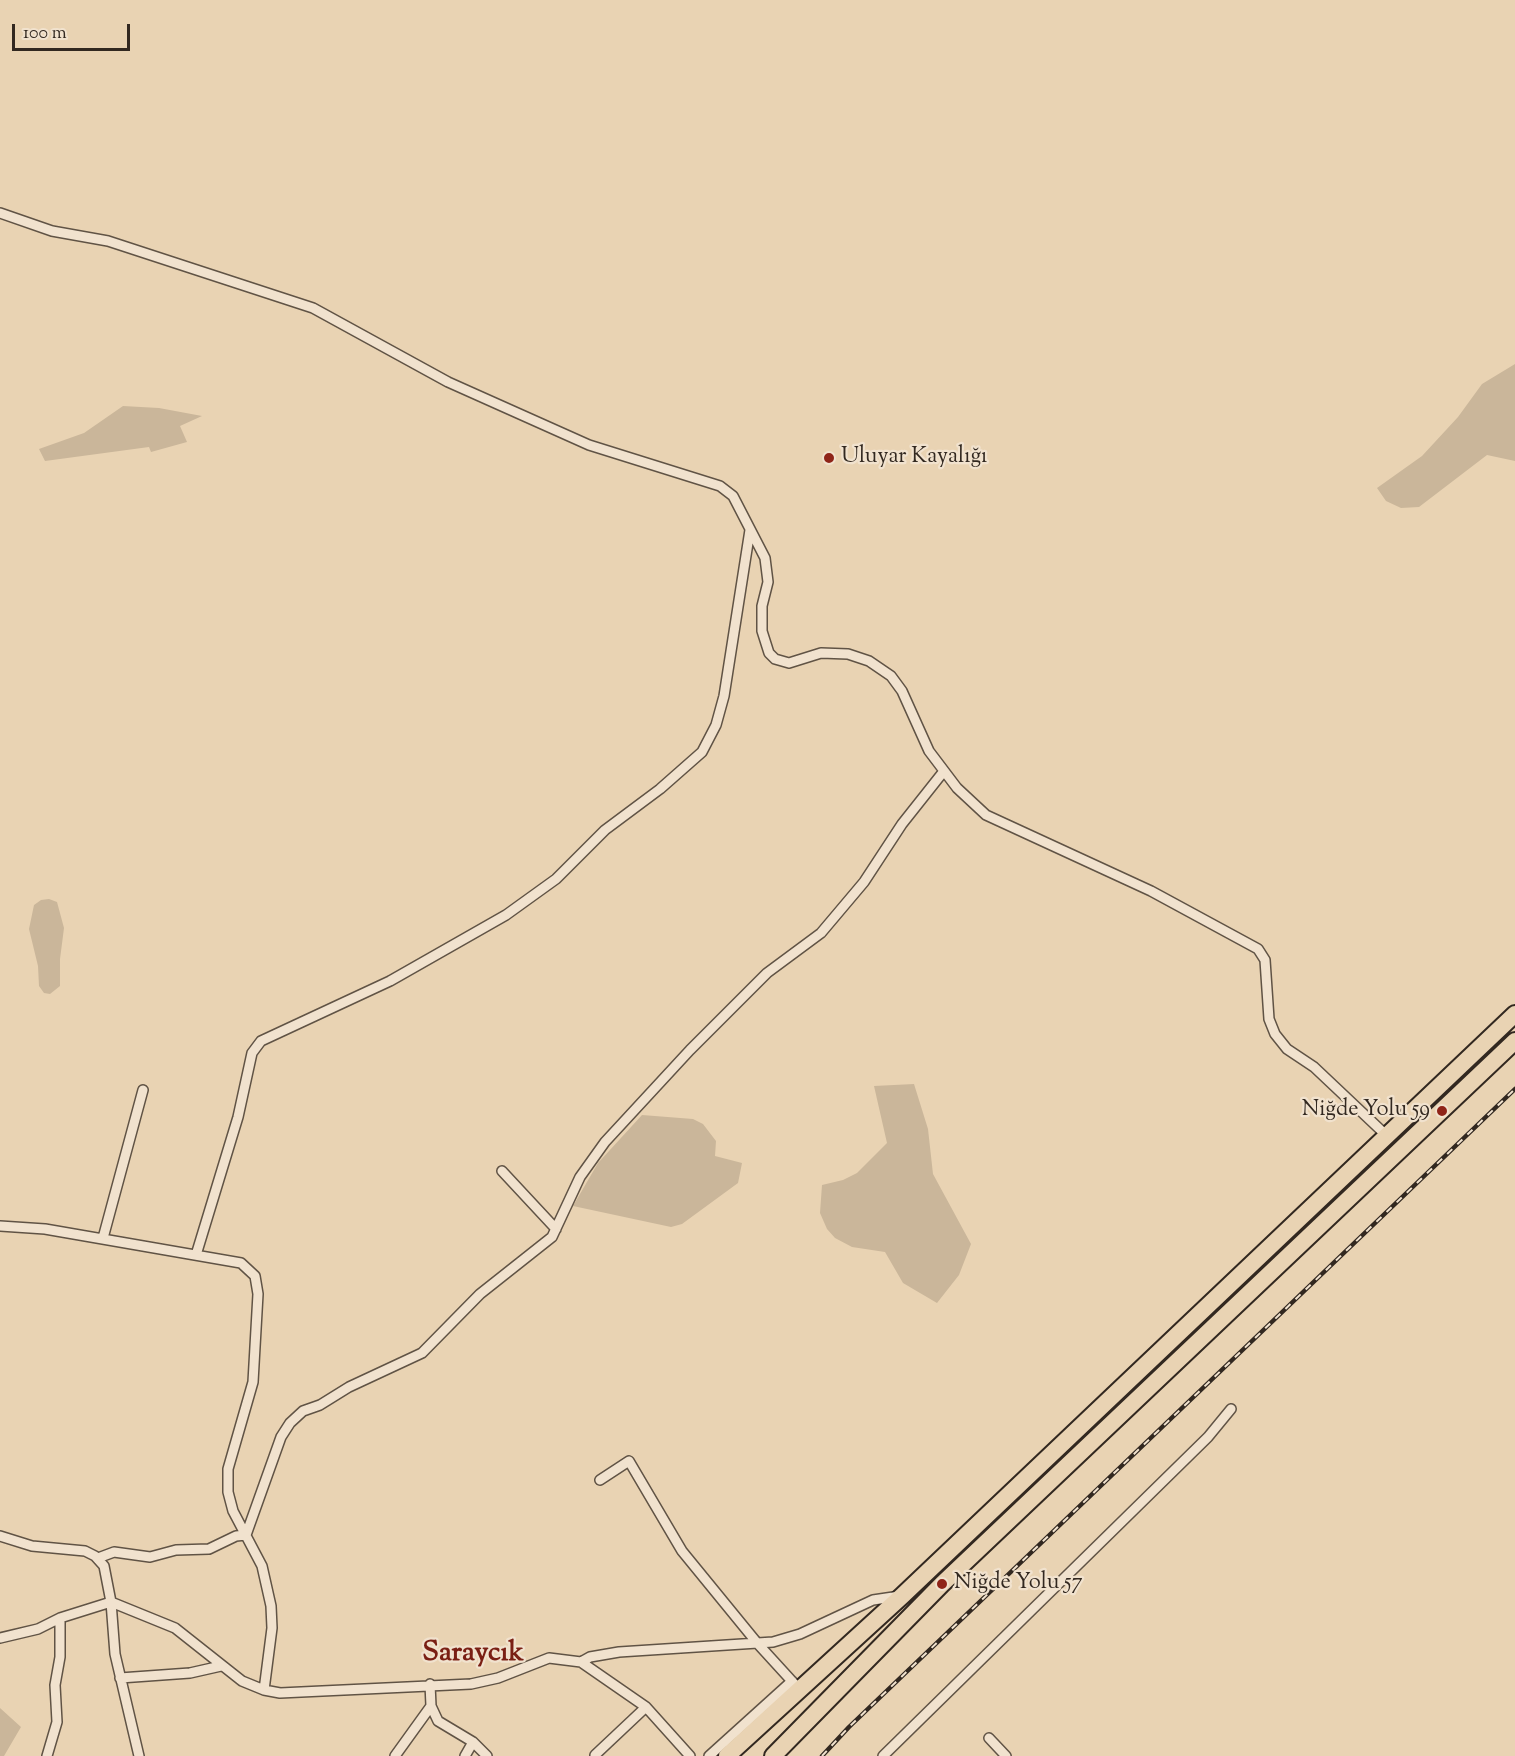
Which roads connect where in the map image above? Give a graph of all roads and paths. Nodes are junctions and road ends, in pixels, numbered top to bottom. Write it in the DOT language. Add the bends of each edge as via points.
graph roads {
  1 [pos="0,213"];
  2 [pos="750,529"];
  3 [pos="945,771"];
  4 [pos="1515,1014"];
  5 [pos="1515,1041"];
  6 [pos="142,1090"];
  7 [pos="1387,1136"];
  8 [pos="502,1171"];
  9 [pos="0,1226"];
  10 [pos="556,1229"];
  11 [pos="103,1238"];
  12 [pos="196,1255"];
  13 [pos="1232,1409"];
  14 [pos="600,1480"];
  15 [pos="246,1535"];
  16 [pos="0,1536"];
  17 [pos="98,1558"];
  18 [pos="902,1596"];
  19 [pos="111,1602"];
  20 [pos="60,1618"];
  21 [pos="0,1638"];
  22 [pos="758,1644"];
  23 [pos="580,1662"];
  24 [pos="221,1666"];
  25 [pos="120,1678"];
  26 [pos="430,1684"];
  27 [pos="796,1686"];
  28 [pos="264,1690"];
  29 [pos="431,1706"];
  30 [pos="646,1707"];
  31 [pos="988,1738"];
  32 [pos="473,1742"];
  33 [pos="595,1755"];
  34 [pos="47,1756"];
  35 [pos="139,1756"];
  36 [pos="395,1756"];
  37 [pos="465,1756"];
  38 [pos="487,1756"];
  39 [pos="690,1756"];
  40 [pos="709,1756"];
  41 [pos="727,1756"];
  42 [pos="773,1756"];
  43 [pos="883,1756"];
  44 [pos="1006,1756"];
  1 -- 2 [label="street" via="52,231 108,241 313,308 448,382 589,445 720,486 733,496"];
  2 -- 3 [label="street" via="765,558 768,582 762,630 769,653 789,663 821,653 848,654 870,661 891,676 902,691 929,751"];
  2 -- 12 [label="street" via="724,696 716,726 702,752 605,830 556,879 506,915 390,981 261,1041 252,1053 238,1117"];
  3 -- 7 [label="street" via="986,815 1151,891 1258,949 1265,960 1269,1019 1275,1034 1287,1049 1314,1067"];
  3 -- 10 [label="street" via="902,824 864,882 821,933 767,973 605,1142 580,1177"];
  4 -- 7 [label="highway"];
  5 -- 42 [label="highway" via="942,1584"];
  6 -- 11 [label="street"];
  7 -- 18 [label="highway"];
  8 -- 10 [label="street"];
  9 -- 11 [label="street"];
  10 -- 15 [label="street" via="552,1237 480,1294 422,1353 349,1387 290,1423 281,1437"];
  11 -- 12 [label="street"];
  12 -- 15 [label="street" via="241,1263 258,1285 253,1382 228,1469 233,1511"];
  13 -- 43 [label="street"];
  14 -- 22 [label="street" via="629,1461 682,1551"];
  15 -- 17 [label="street" via="209,1549 182,1549 150,1557 114,1552"];
  15 -- 28 [label="street" via="261,1566 271,1606"];
  16 -- 17 [label="street" via="32,1546 85,1551"];
  17 -- 19 [label="street" via="104,1566"];
  18 -- 22 [label="street" via="873,1600 800,1634"];
  18 -- 27 [label="highway"];
  19 -- 20 [label="street"];
  19 -- 24 [label="street" via="175,1628"];
  19 -- 25 [label="street" via="112,1637"];
  20 -- 21 [label="street" via="38,1629"];
  20 -- 34 [label="street" via="55,1685 57,1722"];
  22 -- 23 [label="street" via="619,1652"];
  22 -- 27 [label="street"];
  23 -- 26 [label="street" via="549,1658 484,1682"];
  23 -- 30 [label="street"];
  24 -- 25 [label="street" via="190,1674"];
  24 -- 28 [label="street"];
  25 -- 35 [label="street"];
  26 -- 28 [label="street" via="280,1693"];
  26 -- 29 [label="street"];
  27 -- 40 [label="street"];
  27 -- 41 [label="highway"];
  29 -- 32 [label="street" via="438,1721"];
  29 -- 36 [label="street"];
  30 -- 33 [label="street"];
  30 -- 39 [label="street"];
  31 -- 44 [label="street"];
  32 -- 37 [label="street"];
  32 -- 38 [label="street"];
}
